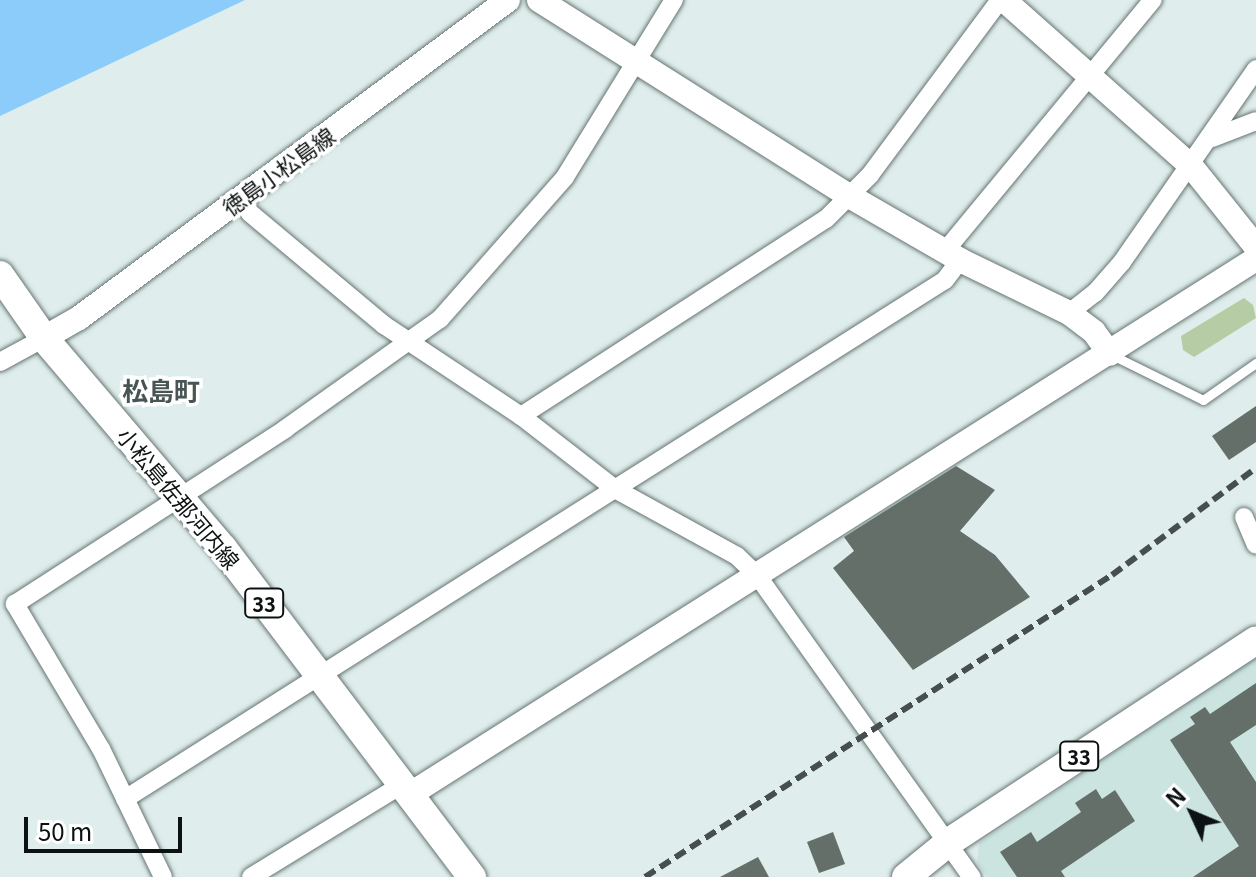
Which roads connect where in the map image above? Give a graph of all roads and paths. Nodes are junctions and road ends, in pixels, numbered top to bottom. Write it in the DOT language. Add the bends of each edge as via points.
graph roads {
  1 [pos="508,0"];
  2 [pos="539,0"];
  3 [pos="674,0"];
  4 [pos="1002,0"];
  5 [pos="1153,0"];
  6 [pos="634,63"];
  7 [pos="1256,69"];
  8 [pos="1090,75"];
  9 [pos="1256,121"];
  10 [pos="1212,138"];
  11 [pos="1192,167"];
  12 [pos="851,197"];
  13 [pos="240,198"];
  14 [pos="953,256"];
  15 [pos="1255,260"];
  16 [pos="0,275"];
  17 [pos="1069,313"];
  18 [pos="44,338"];
  19 [pos="410,344"];
  20 [pos="1110,354"];
  21 [pos="0,362"];
  22 [pos="1256,363"];
  23 [pos="521,416"];
  24 [pos="615,489"];
  25 [pos="177,496"];
  26 [pos="1244,517"];
  27 [pos="1256,545"];
  28 [pos="757,575"];
  29 [pos="8,608"];
  30 [pos="1256,640"];
  31 [pos="320,679"];
  32 [pos="405,790"];
  33 [pos="125,799"];
  34 [pos="949,842"];
  35 [pos="163,877"];
  36 [pos="251,877"];
  37 [pos="472,877"];
  38 [pos="906,877"];
  39 [pos="972,877"];
  1 -- 13 [label="street, 徳島小松島線"];
  2 -- 6 [label="street"];
  3 -- 6 [label="street"];
  4 -- 8 [label="street"];
  4 -- 12 [label="street"];
  5 -- 8 [label="street"];
  6 -- 12 [label="street"];
  6 -- 19 [label="street" via="565,177 440,319"];
  7 -- 10 [label="street"];
  8 -- 11 [label="street"];
  8 -- 14 [label="street"];
  9 -- 10 [label="street"];
  10 -- 11 [label="street"];
  11 -- 15 [label="street"];
  11 -- 17 [label="street" via="1122,262"];
  12 -- 14 [label="street"];
  12 -- 23 [label="street" via="826,219"];
  13 -- 18 [label="street, 徳島小松島線"];
  13 -- 19 [label="street" via="250,213"];
  14 -- 17 [label="street"];
  14 -- 24 [label="street" via="945,280"];
  15 -- 20 [label="street"];
  16 -- 18 [label="main road, 小松島佐那河内線 / 33"];
  17 -- 20 [label="street" via="1094,332"];
  18 -- 21 [label="street"];
  18 -- 25 [label="main road, 小松島佐那河内線 / 33"];
  19 -- 23 [label="street"];
  19 -- 25 [label="street"];
  20 -- 22 [label="lane" via="1203,400"];
  20 -- 28 [label="street"];
  23 -- 24 [label="street"];
  24 -- 28 [label="street" via="737,556"];
  24 -- 31 [label="street"];
  25 -- 29 [label="street"];
  25 -- 31 [label="main road, 小松島佐那河内線 / 33" via="223,548"];
  26 -- 27 [label="street"];
  28 -- 32 [label="street"];
  28 -- 34 [label="street"];
  29 -- 33 [label="street"];
  30 -- 34 [label="main road, 33"];
  31 -- 32 [label="main road, 小松島佐那河内線 / 33"];
  31 -- 33 [label="street"];
  32 -- 36 [label="street"];
  32 -- 37 [label="main road, 小松島佐那河内線 / 33"];
  33 -- 35 [label="street"];
  34 -- 38 [label="main road, 33"];
  34 -- 39 [label="street"];
}
